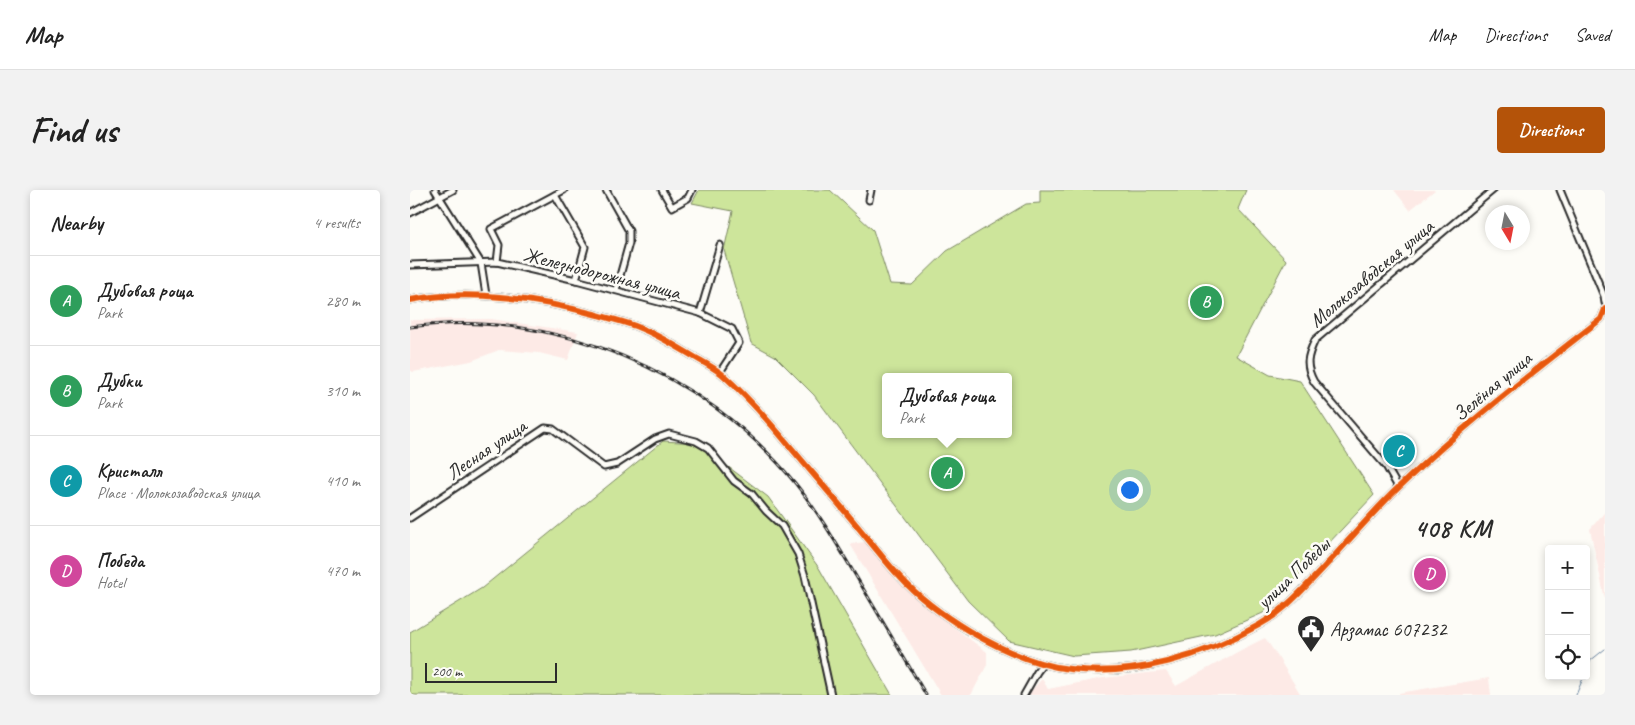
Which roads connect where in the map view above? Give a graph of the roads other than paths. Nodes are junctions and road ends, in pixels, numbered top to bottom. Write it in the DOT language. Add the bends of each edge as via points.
graph roads {
  1 [pos="435,190"];
  2 [pos="453,190"];
  3 [pos="564,190"];
  4 [pos="606,190"];
  5 [pos="662,190"];
  6 [pos="692,190"];
  7 [pos="871,190"];
  8 [pos="1493,190"];
  9 [pos="1560,190"];
  10 [pos="555,195"];
  11 [pos="439,198"];
  12 [pos="869,200"];
  13 [pos="410,213"];
  14 [pos="720,245"];
  15 [pos="497,262"];
  16 [pos="481,263"];
  17 [pos="410,265"];
  18 [pos="576,280"];
  19 [pos="616,290"];
  20 [pos="486,295"];
  21 [pos="410,300"];
  22 [pos="1605,303"];
  23 [pos="1605,309"];
  24 [pos="700,312"];
  25 [pos="720,372"];
  26 [pos="1398,488"];
  27 [pos="410,518"];
  28 [pos="1044,664"];
  29 [pos="831,695"];
  30 [pos="1024,695"];
  1 -- 11 [label="street"];
  2 -- 11 [label="street"];
  3 -- 10 [label="street"];
  4 -- 19 [label="street" via="629,230 629,243"];
  5 -- 6 [label="street" via="672,206 688,198"];
  7 -- 12 [label="street"];
  8 -- 26 [label="street, Молокозаводская улица" via="1315,340 1308,354 1308,371 1314,382 1386,466"];
  9 -- 22 [label="street"];
  10 -- 15 [label="street" via="491,230 499,245"];
  10 -- 18 [label="street" via="585,247"];
  11 -- 13 [label="street"];
  11 -- 16 [label="street"];
  14 -- 24 [label="street"];
  15 -- 16 [label="street, Железнодорожная улица"];
  15 -- 18 [label="street, Железнодорожная улица"];
  16 -- 17 [label="street, Железнодорожная улица"];
  16 -- 20 [label="street"];
  18 -- 19 [label="street, Железнодорожная улица"];
  19 -- 24 [label="street, Железнодорожная улица"];
  20 -- 21 [label="street, улица Победы"];
  20 -- 25 [label="street, улица Победы" via="575,309 635,326 665,339"];
  23 -- 26 [label="street, Зелёная улица" via="1601,318 1500,397"];
  24 -- 25 [label="street, Железнодорожная улица" via="732,330 739,343"];
  25 -- 28 [label="street, улица Победы" via="760,412 898,576 917,594 946,617 983,639"];
  26 -- 28 [label="street, улица Победы" via="1283,610 1244,633 1208,650 1122,670 1067,669"];
  27 -- 29 [label="street, Лесная улица" via="545,428 553,430 604,467 617,464 655,439 669,434 696,441 708,448 734,481 752,494 782,526 798,554"];
  28 -- 30 [label="street"];
}
